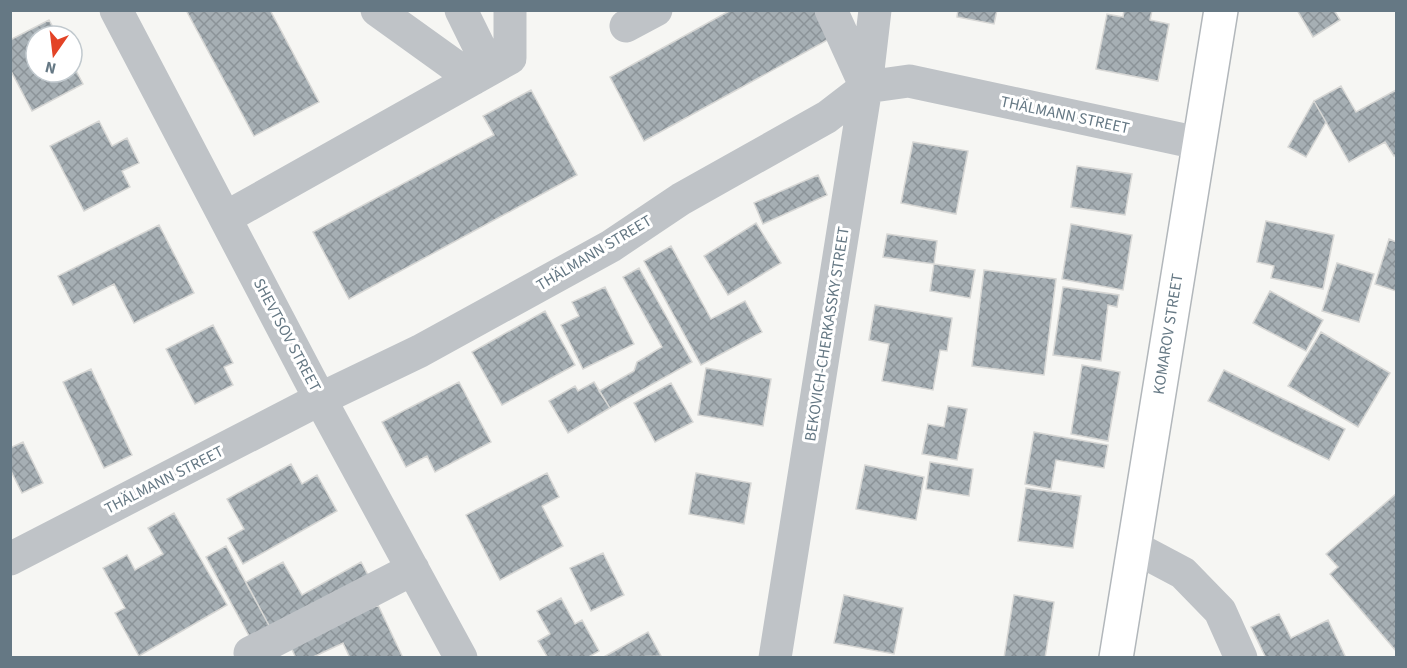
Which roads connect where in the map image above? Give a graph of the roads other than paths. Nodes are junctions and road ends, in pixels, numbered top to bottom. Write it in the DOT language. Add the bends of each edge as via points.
graph roads {
  1 [pos="117,10"];
  2 [pos="377,10"];
  3 [pos="461,10"];
  4 [pos="510,10"];
  5 [pos="656,10"];
  6 [pos="831,10"];
  7 [pos="875,10"];
  8 [pos="1221,10"];
  9 [pos="626,26"];
  10 [pos="482,74"];
  11 [pos="866,87"];
  12 [pos="1198,143"];
  13 [pos="225,218"];
  14 [pos="320,399"];
  15 [pos="1134,547"];
  16 [pos="10,559"];
  17 [pos="413,569"];
  18 [pos="250,653"];
  19 [pos="461,657"];
  20 [pos="776,657"];
  21 [pos="1116,657"];
  22 [pos="1241,657"];
  1 -- 13 [label="street, SHEVTSOV STREET"];
  2 -- 10 [label="street"];
  3 -- 10 [label="street"];
  4 -- 10 [label="street" via="510,58"];
  5 -- 9 [label="street"];
  6 -- 11 [label="street"];
  7 -- 11 [label="street, BEKOVICH-CHERKASSKY STREET"];
  8 -- 12 [label="main road, KOMAROV STREET"];
  10 -- 13 [label="street"];
  11 -- 12 [label="street, THÄLMANN STREET" via="909,81"];
  11 -- 14 [label="street, THÄLMANN STREET" via="827,117 681,199 611,246 420,351"];
  11 -- 20 [label="street, BEKOVICH-CHERKASSKY STREET"];
  12 -- 15 [label="main road, KOMAROV STREET"];
  13 -- 14 [label="street, SHEVTSOV STREET"];
  14 -- 16 [label="street, THÄLMANN STREET"];
  14 -- 17 [label="street, SHEVTSOV STREET"];
  15 -- 21 [label="main road, KOMAROV STREET"];
  15 -- 22 [label="street" via="1183,573 1220,611"];
  17 -- 18 [label="street"];
  17 -- 19 [label="street, SHEVTSOV STREET"];
}
